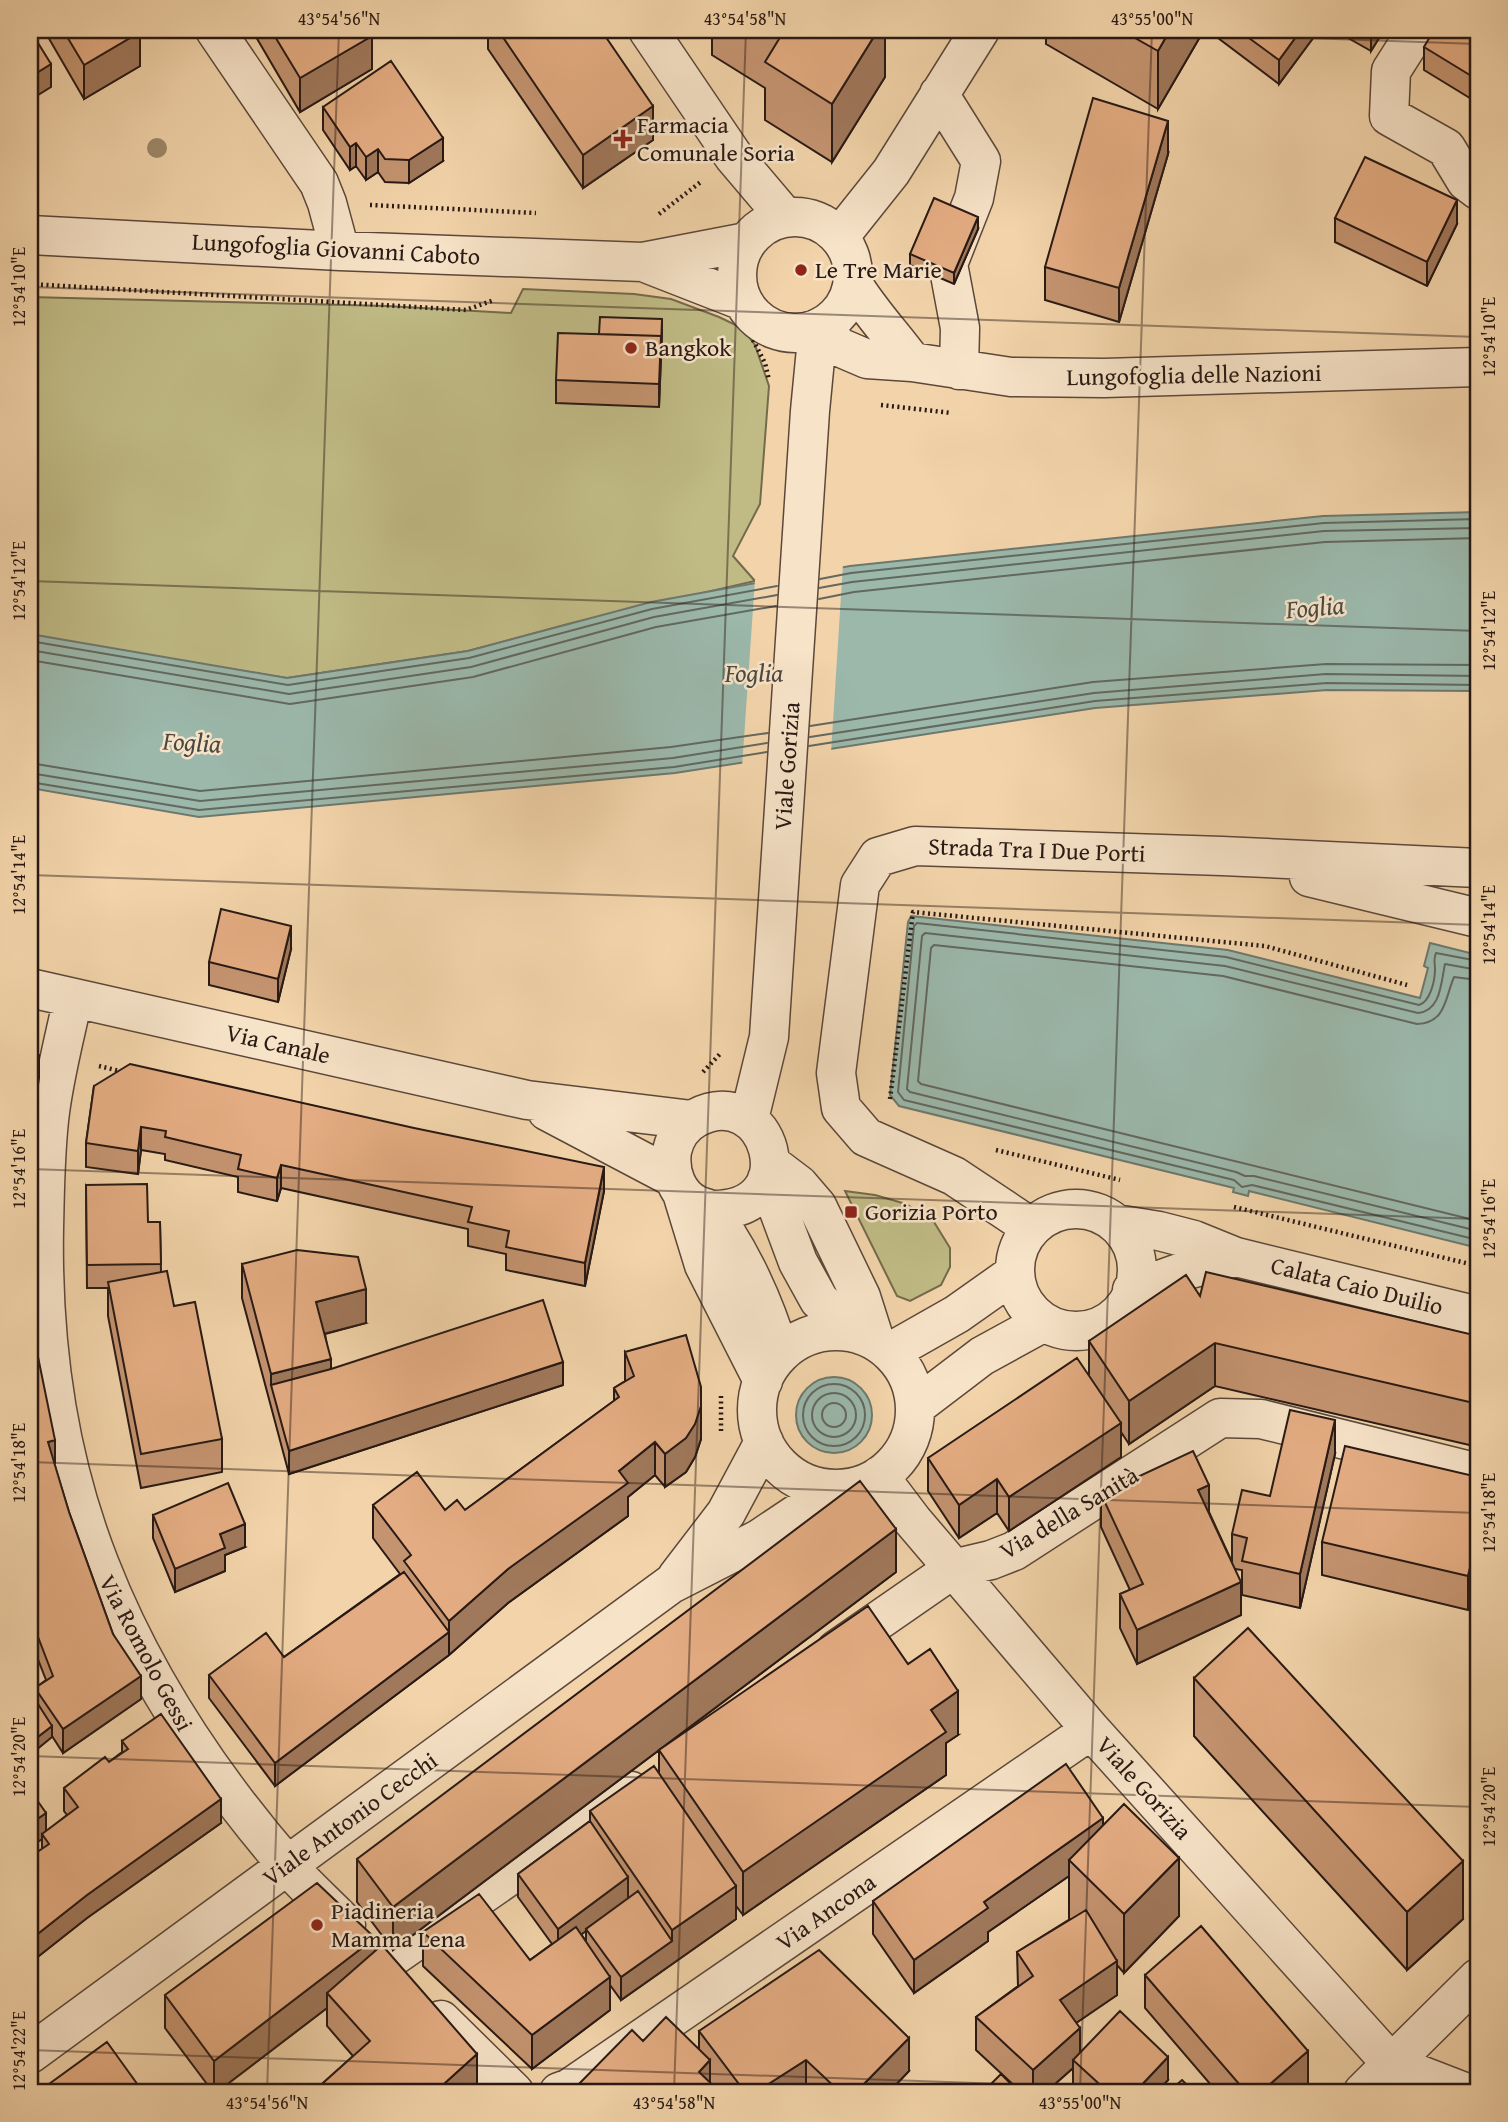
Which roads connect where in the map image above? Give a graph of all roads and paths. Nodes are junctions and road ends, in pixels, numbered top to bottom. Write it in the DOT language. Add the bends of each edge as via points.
graph roads {
  1 [pos="215,30"];
  2 [pos="648,30"];
  3 [pos="980,30"];
  4 [pos="1417,30"];
  5 [pos="939,94"];
  6 [pos="709,176"];
  7 [pos="1478,190"];
  8 [pos="327,203"];
  9 [pos="545,213"];
  10 [pos="785,216"];
  11 [pos="654,218"];
  12 [pos="30,235"];
  13 [pos="840,236"];
  14 [pos="747,242"];
  15 [pos="340,251"];
  16 [pos="643,262"];
  17 [pos="30,284"];
  18 [pos="853,284"];
  19 [pos="500,298"];
  20 [pos="755,322"];
  21 [pos="820,328"];
  22 [pos="912,362"];
  23 [pos="1478,367"];
  24 [pos="959,370"];
  25 [pos="770,386"];
  26 [pos="809,422"];
  27 [pos="1222,856"];
  28 [pos="1478,868"];
  29 [pos="1478,918"];
  30 [pos="1407,985"];
  31 [pos="30,988"];
  32 [pos="67,1027"];
  33 [pos="721,1053"];
  34 [pos="135,1074"];
  35 [pos="699,1075"];
  36 [pos="527,1100"];
  37 [pos="888,1111"];
  38 [pos="749,1119"];
  39 [pos="692,1120"];
  40 [pos="994,1150"];
  41 [pos="769,1171"];
  42 [pos="1129,1182"];
  43 [pos="689,1194"];
  44 [pos="1223,1205"];
  45 [pos="1116,1224"];
  46 [pos="1032,1228"];
  47 [pos="1236,1256"];
  48 [pos="1478,1266"];
  49 [pos="1015,1273"];
  50 [pos="1132,1290"];
  51 [pos="1478,1316"];
  52 [pos="1044,1322"];
  53 [pos="873,1342"];
  54 [pos="772,1368"];
  55 [pos="720,1387"];
  56 [pos="915,1407"];
  57 [pos="720,1442"];
  58 [pos="764,1442"];
  59 [pos="1478,1473"];
  60 [pos="879,1476"];
  61 [pos="834,1489"];
  62 [pos="953,1569"];
  63 [pos="671,1584"];
  64 [pos="805,1672"];
  65 [pos="1091,1730"];
  66 [pos="657,1774"];
  67 [pos="288,1866"];
  68 [pos="384,1963"];
  69 [pos="1478,1978"];
  70 [pos="30,2054"];
  71 [pos="1392,2064"];
  72 [pos="514,2092"];
  73 [pos="559,2092"];
  74 [pos="1363,2092"];
  75 [pos="1417,2092"];
  76 [pos="1464,2092"];
  1 -- 8 [label="street" via="319,183"];
  2 -- 10 [label="street" via="734,157"];
  3 -- 5 [label="street"];
  4 -- 7 [label="street" via="1391,71 1389,116 1446,148 1466,181"];
  5 -- 13 [label="street" via="891,172"];
  5 -- 24 [label="street" via="981,161 975,198 948,264 960,328"];
  6 -- 11 [label="path"];
  8 -- 9 [label="path"];
  8 -- 15 [label="street"];
  10 -- 13 [label="street" via="815,219"];
  10 -- 14 [label="street" via="770,221"];
  12 -- 15 [label="street, Lungofoglia Giovanni Caboto"];
  13 -- 18 [label="street" via="849,251"];
  14 -- 16 [label="street, Lungofoglia Giovanni Caboto"];
  14 -- 20 [label="street" via="736,270 737,286"];
  15 -- 16 [label="street, Lungofoglia Giovanni Caboto"];
  16 -- 20 [label="street, Lungofoglia Giovanni Caboto"];
  17 -- 19 [label="path" via="466,310"];
  18 -- 21 [label="street" via="847,302"];
  18 -- 22 [label="street"];
  20 -- 21 [label="street" via="797,333"];
  20 -- 25 [label="path" via="754,341"];
  20 -- 26 [label="street, Viale Gorizia" via="796,372"];
  21 -- 22 [label="street, Lungofoglia delle Nazioni" via="839,347 867,359"];
  21 -- 26 [label="street, Viale Gorizia"];
  22 -- 24 [label="street, Lungofoglia delle Nazioni"];
  23 -- 24 [label="street, Lungofoglia delle Nazioni" via="1104,379 1011,377"];
  26 -- 38 [label="street, Viale Gorizia" via="769,1037"];
  27 -- 28 [label="street, Strada Tra I Due Porti"];
  27 -- 29 [label="street, Strada Tra I Due Porti"];
  27 -- 46 [label="street, Strada Tra I Due Porti" via="915,846 878,857 860,885 836,1073 841,1108 866,1137 954,1176"];
  30 -- 37 [label="path" via="1265,946 913,912"];
  31 -- 32 [label="street, Via Canale"];
  32 -- 34 [label="path"];
  32 -- 36 [label="street, Via Canale"];
  32 -- 67 [label="street, Via Romolo Gessi" via="50,1112 43,1278 51,1371 69,1468 100,1565 142,1657 193,1743"];
  33 -- 35 [label="path"];
  36 -- 39 [label="street, Via Canale"];
  36 -- 43 [label="street, Via Canale"];
  38 -- 39 [label="street" via="720,1110"];
  38 -- 41 [label="street" via="769,1147"];
  39 -- 43 [label="street" via="681,1130 671,1161"];
  40 -- 42 [label="path"];
  41 -- 43 [label="street" via="758,1194 729,1210"];
  41 -- 53 [label="street" via="798,1262 819,1300"];
  43 -- 54 [label="street" via="755,1284"];
  44 -- 48 [label="path"];
  45 -- 46 [label="street, Calata Caio Duilio" via="1096,1212 1073,1209 1051,1215"];
  45 -- 47 [label="street, Calata Caio Duilio" via="1194,1240"];
  45 -- 50 [label="street" via="1135,1255"];
  46 -- 49 [label="street" via="1019,1248"];
  47 -- 50 [label="street, Calata Caio Duilio"];
  47 -- 51 [label="street, Calata Caio Duilio"];
  49 -- 52 [label="street" via="1023,1300"];
  49 -- 53 [label="street" via="957,1314"];
  50 -- 52 [label="street" via="1122,1309 1095,1328 1064,1330"];
  52 -- 56 [label="street" via="982,1356"];
  53 -- 54 [label="street" via="834,1331 815,1334 796,1342"];
  53 -- 56 [label="street" via="903,1368"];
  54 -- 58 [label="street" via="758,1402"];
  55 -- 57 [label="path"];
  56 -- 60 [label="street" via="912,1433 899,1457"];
  58 -- 61 [label="street" via="792,1475"];
  58 -- 63 [label="street, Viale Antonio Cecchi" via="726,1513"];
  59 -- 62 [label="street, Via della Sanità" via="1261,1419 1220,1418 1014,1551"];
  60 -- 61 [label="street" via="858,1486"];
  60 -- 62 [label="street, Viale Gorizia"];
  61 -- 63 [label="street, Viale Antonio Cecchi" via="759,1539"];
  62 -- 64 [label="street, Via della Sanità"];
  62 -- 65 [label="street, Viale Gorizia"];
  63 -- 67 [label="street, Viale Antonio Cecchi"];
  65 -- 71 [label="street, Viale Gorizia"];
  65 -- 73 [label="street, Via Ancona"];
  66 -- 68 [label="street"];
  67 -- 68 [label="street, Via Romolo Gessi"];
  67 -- 70 [label="street, Viale Antonio Cecchi"];
  68 -- 72 [label="street, Via Romolo Gessi"];
  69 -- 71 [label="street"];
  71 -- 74 [label="street"];
  71 -- 75 [label="street, Viale Gorizia"];
  71 -- 76 [label="street"];
}
